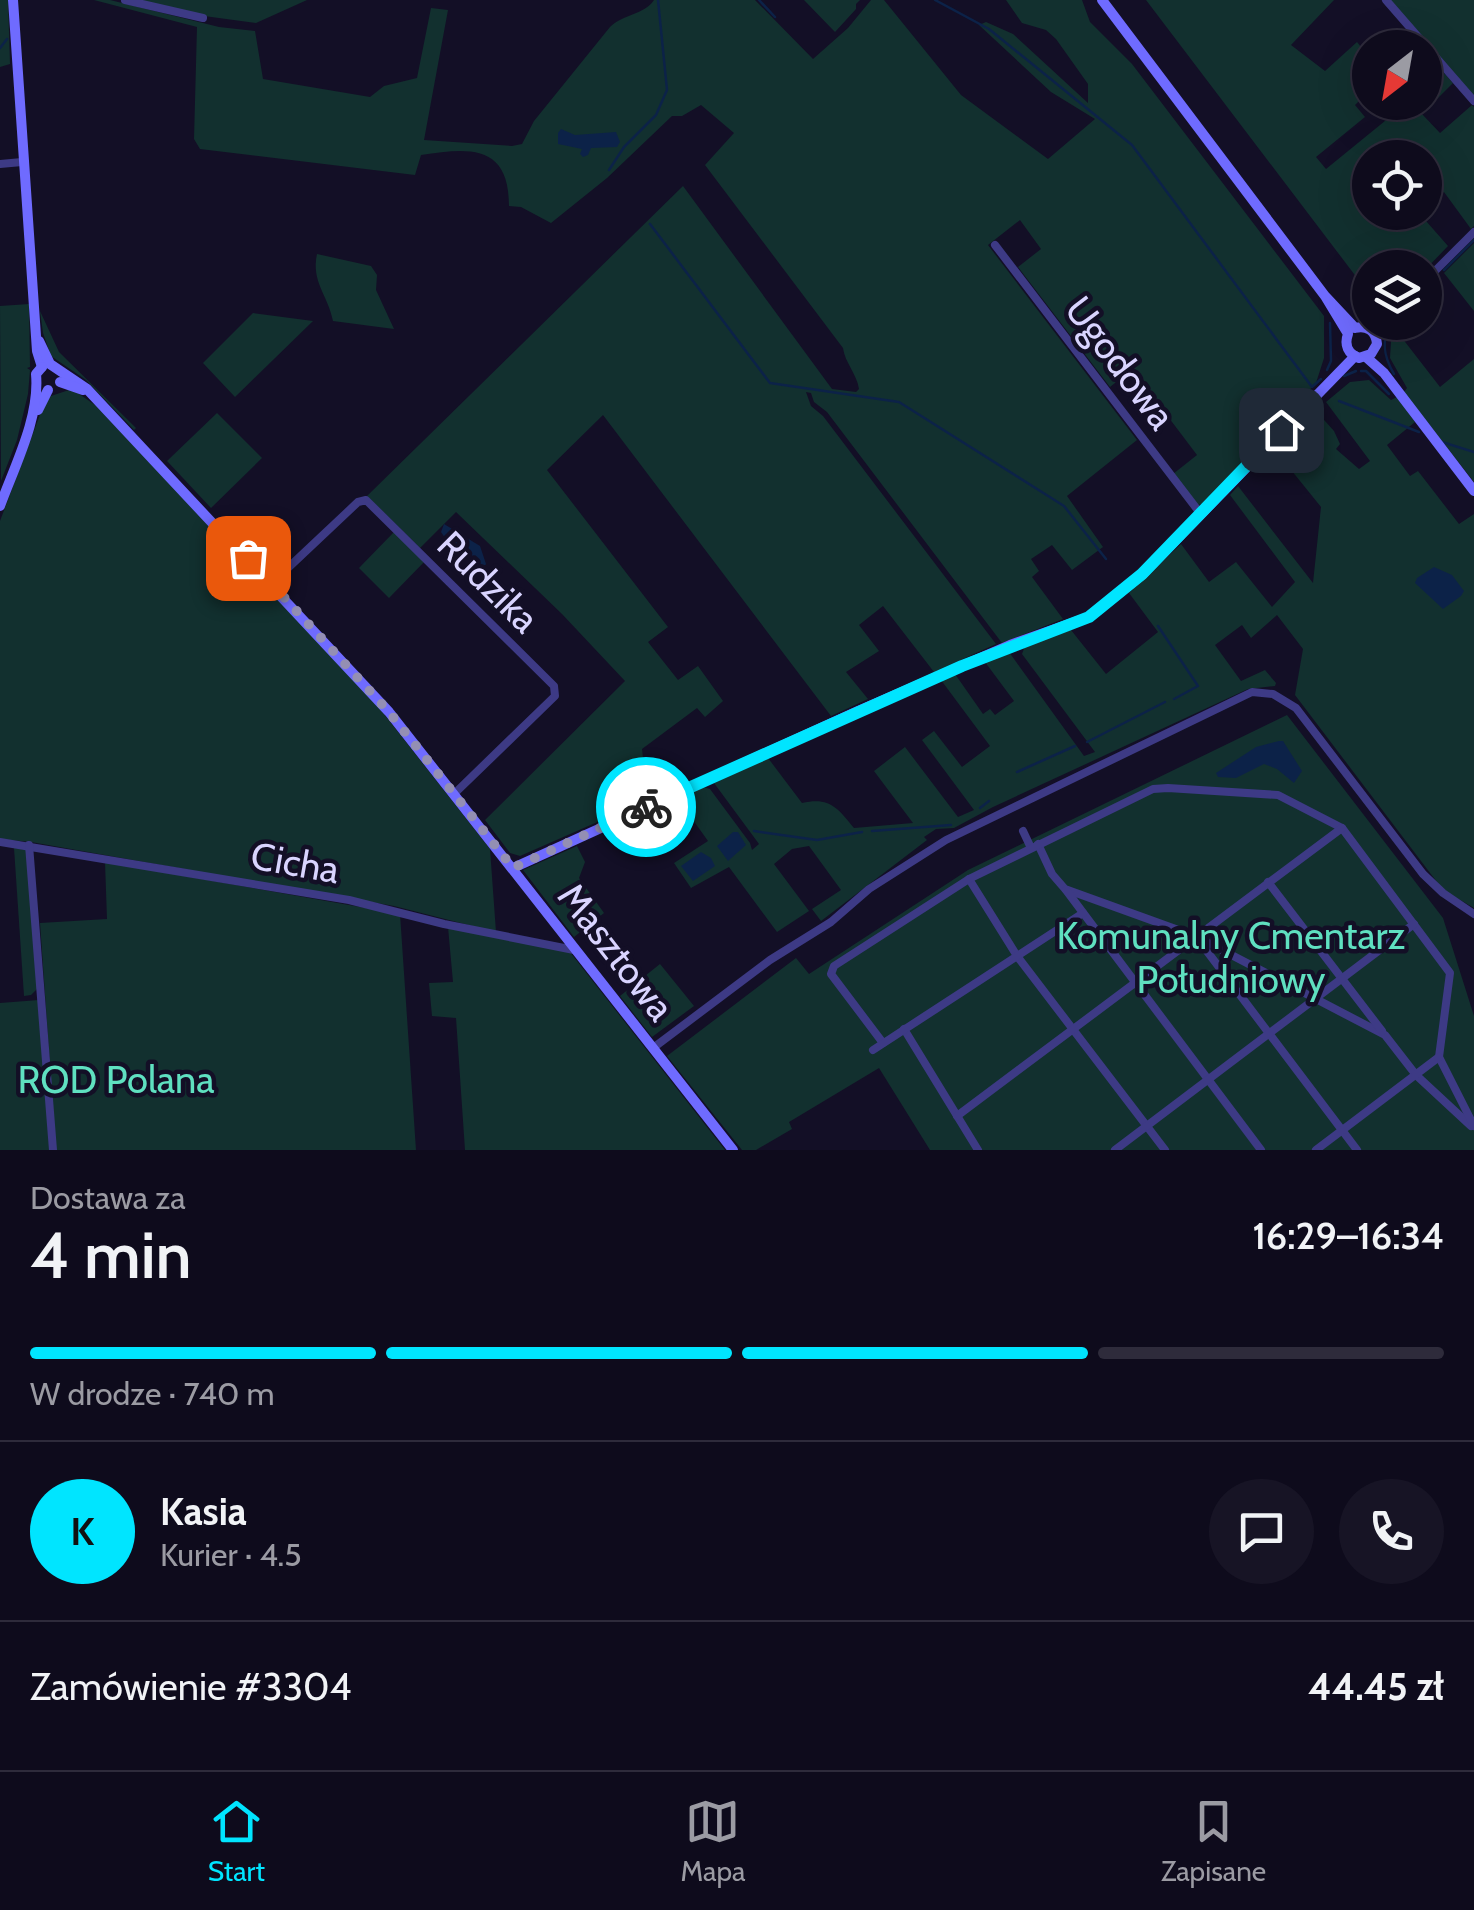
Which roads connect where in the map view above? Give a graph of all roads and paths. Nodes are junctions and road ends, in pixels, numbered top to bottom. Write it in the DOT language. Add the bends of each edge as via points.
graph roads {
  1 [pos="14,0"];
  2 [pos="125,0"];
  3 [pos="1102,0"];
  4 [pos="1386,0"];
  5 [pos="203,18"];
  6 [pos="1474,100"];
  7 [pos="22,162"];
  8 [pos="0,164"];
  9 [pos="1474,232"];
  10 [pos="995,246"];
  11 [pos="1442,265"];
  12 [pos="1352,331"];
  13 [pos="1369,340"];
  14 [pos="1361,354"];
  15 [pos="46,365"];
  16 [pos="61,378"];
  17 [pos="43,387"];
  18 [pos="1474,490"];
  19 [pos="0,506"];
  20 [pos="1200,514"];
  21 [pos="272,584"];
  22 [pos="454,794"];
  23 [pos="1342,828"];
  24 [pos="1023,831"];
  25 [pos="0,842"];
  26 [pos="30,845"];
  27 [pos="1034,846"];
  28 [pos="513,868"];
  29 [pos="969,878"];
  30 [pos="1268,882"];
  31 [pos="1065,889"];
  32 [pos="1083,914"];
  33 [pos="1474,914"];
  34 [pos="1414,924"];
  35 [pos="1195,936"];
  36 [pos="578,951"];
  37 [pos="1017,956"];
  38 [pos="1342,978"];
  39 [pos="1135,982"];
  40 [pos="1314,998"];
  41 [pos="904,1029"];
  42 [pos="1073,1029"];
  43 [pos="1269,1034"];
  44 [pos="1385,1034"];
  45 [pos="883,1043"];
  46 [pos="653,1048"];
  47 [pos="873,1050"];
  48 [pos="1439,1057"];
  49 [pos="1416,1075"];
  50 [pos="1208,1079"];
  51 [pos="958,1116"];
  52 [pos="1147,1126"];
  53 [pos="1474,1128"];
  54 [pos="1342,1130"];
  55 [pos="53,1150"];
  56 [pos="733,1150"];
  57 [pos="978,1150"];
  58 [pos="1115,1150"];
  59 [pos="1165,1150"];
  60 [pos="1261,1150"];
  61 [pos="1316,1150"];
  62 [pos="1357,1150"];
  1 -- 7 [label="street"];
  2 -- 5 [label="street"];
  3 -- 12 [label="street"];
  4 -- 6 [label="street"];
  7 -- 8 [label="street"];
  7 -- 15 [label="street" via="38,341"];
  9 -- 11 [label="street"];
  10 -- 20 [label="street, Ugodowa"];
  12 -- 14 [label="street" via="1346,344"];
  13 -- 14 [label="street"];
  14 -- 18 [label="street" via="1384,372"];
  14 -- 20 [label="street"];
  15 -- 16 [label="street, Masztowa"];
  15 -- 17 [label="street" via="36,374"];
  16 -- 17 [label="street"];
  16 -- 21 [label="street, Masztowa" via="89,393"];
  17 -- 19 [label="street"];
  20 -- 28 [label="street" via="1089,617 858,710"];
  21 -- 22 [label="street, Masztowa"];
  21 -- 22 [label="street, Rudzika" via="366,500 556,689"];
  22 -- 28 [label="street, Masztowa"];
  23 -- 27 [label="street" via="1278,795 1168,788 1153,789"];
  23 -- 30 [label="street"];
  23 -- 34 [label="street"];
  24 -- 27 [label="street"];
  25 -- 26 [label="street, Cicha"];
  26 -- 36 [label="street, Cicha" via="349,900"];
  26 -- 55 [label="street"];
  27 -- 29 [label="street"];
  27 -- 31 [label="street"];
  28 -- 36 [label="street, Masztowa"];
  29 -- 37 [label="street"];
  29 -- 45 [label="street" via="834,966 831,974"];
  30 -- 35 [label="street"];
  30 -- 38 [label="street"];
  31 -- 32 [label="street"];
  31 -- 35 [label="street"];
  32 -- 37 [label="street"];
  32 -- 39 [label="street"];
  33 -- 46 [label="street" via="1423,874 1296,708 1273,694 1252,692 946,840"];
  34 -- 38 [label="street"];
  34 -- 48 [label="street" via="1450,972"];
  35 -- 39 [label="street"];
  35 -- 40 [label="street"];
  35 -- 43 [label="street"];
  36 -- 46 [label="street, Masztowa"];
  37 -- 41 [label="street"];
  37 -- 42 [label="street"];
  38 -- 40 [label="street"];
  38 -- 44 [label="street"];
  39 -- 42 [label="street"];
  39 -- 50 [label="street"];
  40 -- 43 [label="street"];
  40 -- 44 [label="street"];
  41 -- 45 [label="street"];
  41 -- 51 [label="street"];
  42 -- 51 [label="street"];
  42 -- 52 [label="street"];
  43 -- 50 [label="street"];
  43 -- 54 [label="street"];
  44 -- 49 [label="street"];
  45 -- 47 [label="street"];
  46 -- 56 [label="street, Masztowa"];
  48 -- 49 [label="street"];
  48 -- 53 [label="street"];
  49 -- 53 [label="street"];
  49 -- 54 [label="street"];
  50 -- 52 [label="street"];
  50 -- 60 [label="street"];
  51 -- 57 [label="street"];
  52 -- 58 [label="street"];
  52 -- 59 [label="street"];
  54 -- 61 [label="street"];
  54 -- 62 [label="street"];
}
